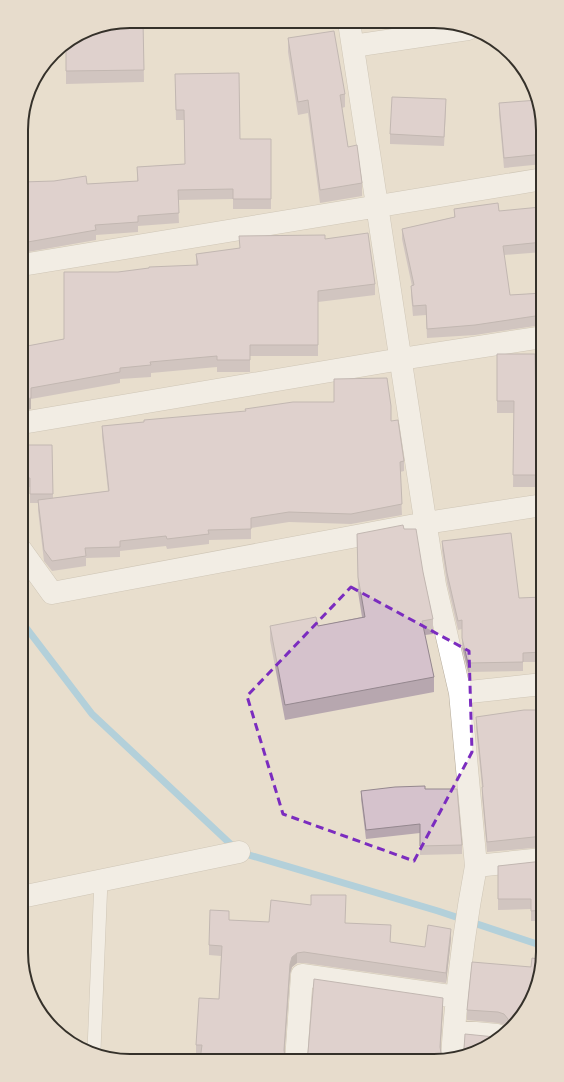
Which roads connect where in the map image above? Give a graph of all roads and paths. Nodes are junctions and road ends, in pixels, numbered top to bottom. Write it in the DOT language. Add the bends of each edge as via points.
graph roads {
  1 [pos="350,28"];
  2 [pos="457,31"];
  3 [pos="353,46"];
  4 [pos="536,180"];
  5 [pos="377,207"];
  6 [pos="28,264"];
  7 [pos="536,338"];
  8 [pos="401,359"];
  9 [pos="28,422"];
  10 [pos="536,506"];
  11 [pos="426,523"];
  12 [pos="28,560"];
  13 [pos="536,685"];
  14 [pos="460,693"];
  15 [pos="240,852"];
  16 [pos="536,860"];
  17 [pos="476,866"];
  18 [pos="102,880"];
  19 [pos="28,896"];
  20 [pos="457,997"];
  21 [pos="454,1031"];
  22 [pos="494,1035"];
  23 [pos="94,1047"];
  24 [pos="452,1052"];
  25 [pos="296,1054"];
  1 -- 3 [label="street"];
  2 -- 3 [label="street"];
  3 -- 5 [label="street"];
  4 -- 5 [label="street"];
  5 -- 6 [label="street"];
  5 -- 8 [label="street"];
  7 -- 8 [label="street"];
  8 -- 9 [label="street"];
  8 -- 11 [label="street"];
  10 -- 11 [label="street"];
  11 -- 12 [label="street" via="52,594"];
  11 -- 14 [label="street" via="435,585"];
  13 -- 14 [label="street"];
  14 -- 17 [label="street"];
  15 -- 18 [label="street"];
  16 -- 17 [label="street"];
  17 -- 20 [label="street"];
  18 -- 19 [label="street"];
  18 -- 23 [label="lane"];
  20 -- 21 [label="street"];
  20 -- 25 [label="street" via="302,975"];
  21 -- 22 [label="street"];
  21 -- 24 [label="street"];
}
